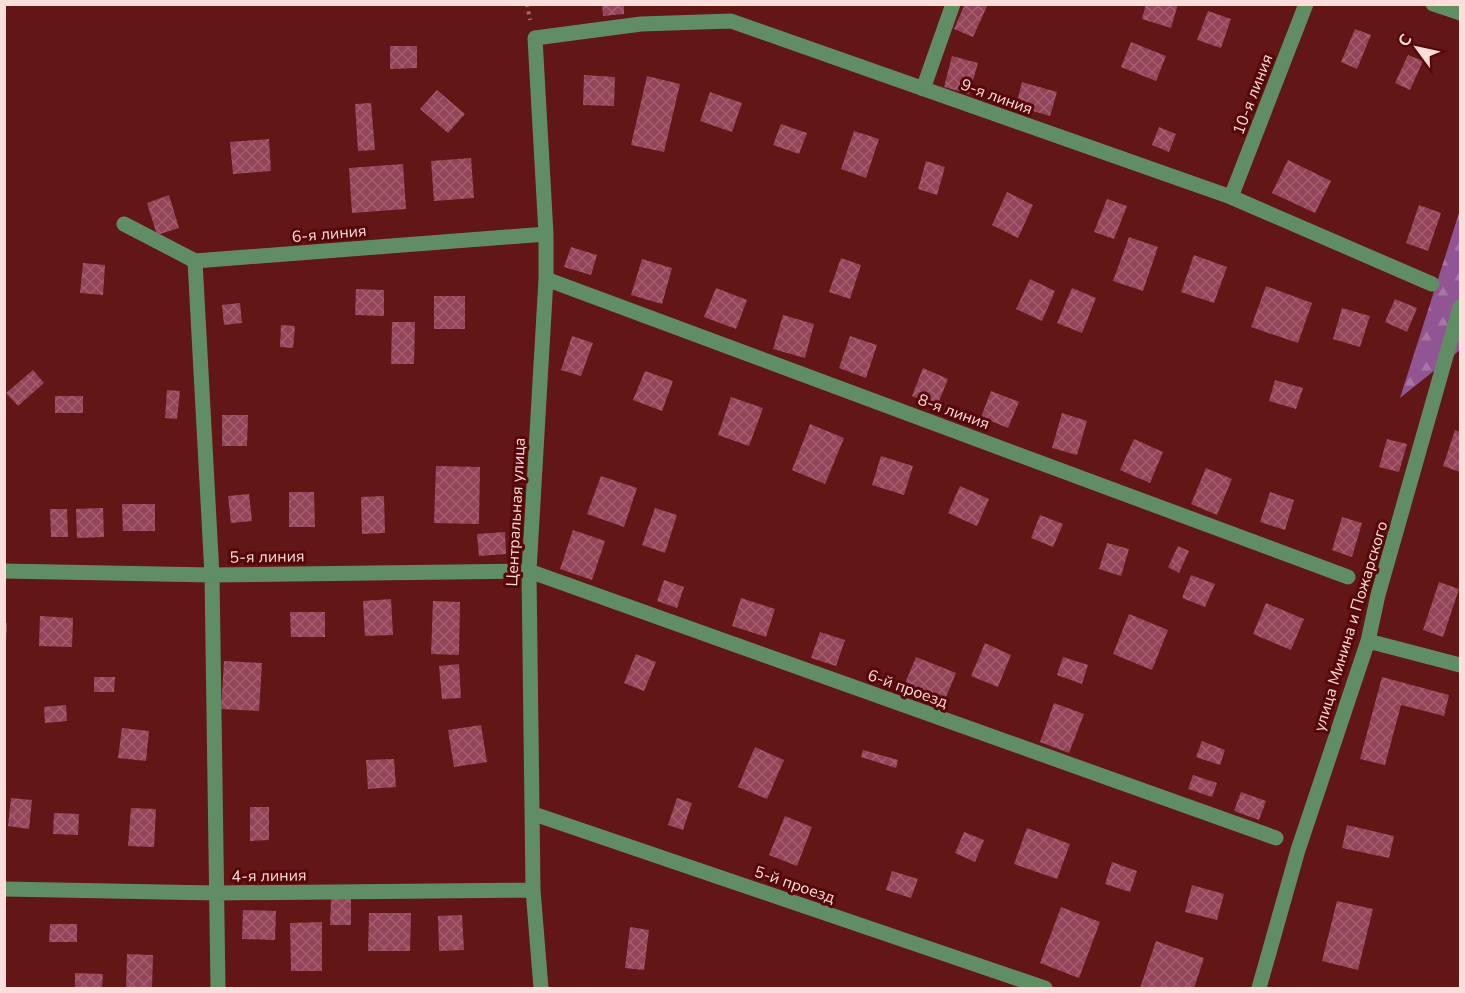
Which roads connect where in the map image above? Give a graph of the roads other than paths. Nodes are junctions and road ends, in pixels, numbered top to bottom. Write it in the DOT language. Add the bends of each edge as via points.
graph roads {
  1 [pos="953,4"];
  2 [pos="1306,4"];
  3 [pos="1433,4"];
  4 [pos="1461,13"];
  5 [pos="535,38"];
  6 [pos="923,89"];
  7 [pos="1231,198"];
  8 [pos="124,224"];
  9 [pos="546,234"];
  10 [pos="195,261"];
  11 [pos="546,279"];
  12 [pos="1432,284"];
  13 [pos="1461,307"];
  14 [pos="4,571"];
  15 [pos="529,571"];
  16 [pos="212,575"];
  17 [pos="1348,577"];
  18 [pos="1368,641"];
  19 [pos="1461,665"];
  20 [pos="534,814"];
  21 [pos="1276,838"];
  22 [pos="4,889"];
  23 [pos="533,890"];
  24 [pos="216,893"];
  25 [pos="218,988"];
  26 [pos="541,988"];
  27 [pos="1045,988"];
  28 [pos="1259,988"];
  1 -- 6 [label="street"];
  2 -- 7 [label="street, 10-я линия"];
  3 -- 4 [label="street"];
  5 -- 6 [label="street, 9-я линия" via="641,24 731,21"];
  5 -- 9 [label="street, Центральная улица"];
  6 -- 7 [label="street, 9-я линия"];
  7 -- 12 [label="street, 9-я линия"];
  8 -- 10 [label="street"];
  9 -- 10 [label="street, 6-я линия"];
  9 -- 11 [label="street, Центральная улица"];
  10 -- 16 [label="street"];
  11 -- 15 [label="street, Центральная улица"];
  11 -- 17 [label="street, 8-я линия"];
  13 -- 18 [label="street, улица Минина и Пожарского"];
  14 -- 16 [label="street, 5-я линия"];
  15 -- 16 [label="street, 5-я линия"];
  15 -- 20 [label="street, Центральная улица"];
  15 -- 21 [label="street, 6-й проезд"];
  16 -- 24 [label="street"];
  18 -- 19 [label="street"];
  18 -- 28 [label="street, улица Минина и Пожарского" via="1298,850"];
  20 -- 23 [label="street, Центральная улица"];
  20 -- 27 [label="street, 5-й проезд"];
  22 -- 24 [label="street, 4-я линия"];
  23 -- 24 [label="street, 4-я линия"];
  23 -- 26 [label="street, Центральная улица"];
  24 -- 25 [label="street"];
}
